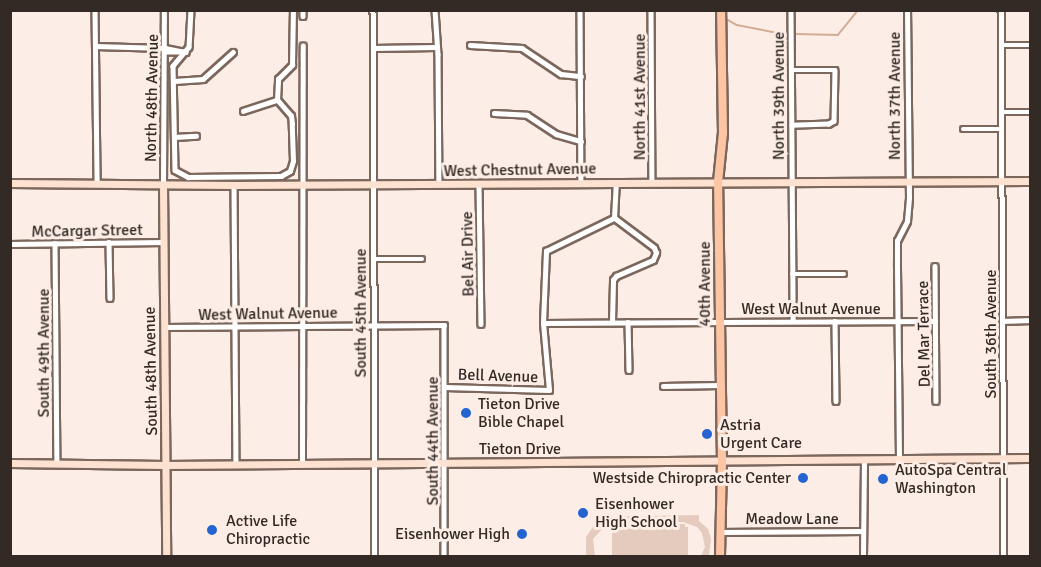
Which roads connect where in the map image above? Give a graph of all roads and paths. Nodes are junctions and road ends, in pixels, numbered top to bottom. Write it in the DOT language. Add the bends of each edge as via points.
graph roads {
  1 [pos="95,10"];
  2 [pos="164,10"];
  3 [pos="191,10"];
  4 [pos="292,10"];
  5 [pos="373,10"];
  6 [pos="435,10"];
  7 [pos="580,10"];
  8 [pos="651,10"];
  9 [pos="721,10"];
  10 [pos="791,10"];
  11 [pos="907,10"];
  12 [pos="1000,10"];
  13 [pos="470,45"];
  14 [pos="1001,45"];
  15 [pos="1030,45"];
  16 [pos="95,46"];
  17 [pos="303,46"];
  18 [pos="436,47"];
  19 [pos="374,48"];
  20 [pos="165,50"];
  21 [pos="186,52"];
  22 [pos="233,52"];
  23 [pos="791,70"];
  24 [pos="581,76"];
  25 [pos="174,81"];
  26 [pos="277,100"];
  27 [pos="243,111"];
  28 [pos="1002,112"];
  29 [pos="1030,112"];
  30 [pos="494,113"];
  31 [pos="792,125"];
  32 [pos="963,129"];
  33 [pos="1002,129"];
  34 [pos="196,136"];
  35 [pos="174,137"];
  36 [pos="581,141"];
  37 [pos="792,181"];
  38 [pos="908,181"];
  39 [pos="1002,181"];
  40 [pos="1030,181"];
  41 [pos="718,182"];
  42 [pos="10,183"];
  43 [pos="581,183"];
  44 [pos="616,183"];
  45 [pos="652,183"];
  46 [pos="97,184"];
  47 [pos="302,184"];
  48 [pos="439,184"];
  49 [pos="479,184"];
  50 [pos="163,185"];
  51 [pos="234,185"];
  52 [pos="372,185"];
  53 [pos="614,218"];
  54 [pos="109,242"];
  55 [pos="164,242"];
  56 [pos="56,243"];
  57 [pos="10,244"];
  58 [pos="373,259"];
  59 [pos="422,259"];
  60 [pos="935,266"];
  61 [pos="792,274"];
  62 [pos="844,274"];
  63 [pos="110,298"];
  64 [pos="1030,320"];
  65 [pos="793,321"];
  66 [pos="836,321"];
  67 [pos="897,321"];
  68 [pos="935,321"];
  69 [pos="1003,321"];
  70 [pos="612,322"];
  71 [pos="628,322"];
  72 [pos="719,322"];
  73 [pos="543,323"];
  74 [pos="302,324"];
  75 [pos="481,324"];
  76 [pos="374,325"];
  77 [pos="444,325"];
  78 [pos="235,326"];
  79 [pos="164,327"];
  80 [pos="629,370"];
  81 [pos="663,386"];
  82 [pos="720,386"];
  83 [pos="445,387"];
  84 [pos="836,401"];
  85 [pos="936,401"];
  86 [pos="1004,458"];
  87 [pos="1030,458"];
  88 [pos="899,459"];
  89 [pos="864,460"];
  90 [pos="722,462"];
  91 [pos="10,463"];
  92 [pos="57,463"];
  93 [pos="445,463"];
  94 [pos="236,464"];
  95 [pos="302,464"];
  96 [pos="376,464"];
  97 [pos="165,465"];
  98 [pos="863,531"];
  99 [pos="721,532"];
  100 [pos="166,556"];
  101 [pos="375,556"];
  102 [pos="444,556"];
  103 [pos="720,556"];
  104 [pos="863,556"];
  105 [pos="1004,556"];
  1 -- 16 [label="street"];
  2 -- 20 [label="street, North 48th Avenue"];
  3 -- 21 [label="street" via="190,44"];
  4 -- 26 [label="street" via="292,65 278,79"];
  5 -- 19 [label="street, South 45th Avenue"];
  6 -- 18 [label="street"];
  7 -- 24 [label="street"];
  8 -- 45 [label="street, North 41st Avenue"];
  9 -- 41 [label="main road, 40th Avenue" via="723,133"];
  10 -- 23 [label="street, North 39th Avenue"];
  11 -- 38 [label="street, North 37th Avenue"];
  12 -- 14 [label="street, South 36th Avenue"];
  13 -- 24 [label="street" via="522,48 561,74"];
  14 -- 15 [label="street"];
  14 -- 28 [label="street, South 36th Avenue"];
  16 -- 20 [label="street"];
  16 -- 46 [label="street"];
  17 -- 47 [label="street"];
  18 -- 19 [label="street"];
  18 -- 48 [label="street"];
  19 -- 52 [label="street, South 45th Avenue"];
  20 -- 21 [label="street"];
  20 -- 50 [label="street, North 48th Avenue"];
  21 -- 25 [label="street" via="174,64"];
  22 -- 25 [label="street" via="203,78"];
  23 -- 31 [label="street, North 39th Avenue"];
  23 -- 31 [label="street" via="835,70 833,123"];
  24 -- 36 [label="street"];
  25 -- 35 [label="street"];
  26 -- 27 [label="street"];
  26 -- 35 [label="street" via="292,124 293,161 290,171 281,176 182,176 175,170"];
  28 -- 29 [label="street"];
  28 -- 33 [label="street, South 36th Avenue"];
  30 -- 36 [label="street" via="527,115 556,134"];
  31 -- 37 [label="street, North 39th Avenue"];
  32 -- 33 [label="street"];
  33 -- 39 [label="street, South 36th Avenue"];
  34 -- 35 [label="street"];
  36 -- 43 [label="street"];
  37 -- 38 [label="street, West Chestnut Avenue"];
  37 -- 41 [label="street, West Chestnut Avenue"];
  37 -- 61 [label="street, North 39th Avenue"];
  38 -- 39 [label="street, West Chestnut Avenue"];
  38 -- 67 [label="street, North 37th Avenue" via="908,217 897,242"];
  39 -- 40 [label="street, West Chestnut Avenue"];
  39 -- 69 [label="street, South 36th Avenue"];
  41 -- 45 [label="street, West Chestnut Avenue"];
  41 -- 72 [label="main road, 40th Avenue"];
  42 -- 46 [label="street, West Chestnut Avenue"];
  43 -- 44 [label="street, West Chestnut Avenue"];
  43 -- 49 [label="street, West Chestnut Avenue"];
  44 -- 45 [label="street, West Chestnut Avenue"];
  44 -- 53 [label="street"];
  46 -- 50 [label="street, West Chestnut Avenue"];
  47 -- 51 [label="street, West Chestnut Avenue"];
  47 -- 52 [label="street, West Chestnut Avenue"];
  47 -- 74 [label="street"];
  48 -- 49 [label="street, West Chestnut Avenue"];
  48 -- 52 [label="street, West Chestnut Avenue"];
  49 -- 75 [label="street, Bel Air Drive"];
  50 -- 51 [label="street, West Chestnut Avenue"];
  50 -- 55 [label="street, South 48th Avenue"];
  51 -- 78 [label="street"];
  52 -- 58 [label="street, South 45th Avenue"];
  53 -- 70 [label="street" via="654,248 656,255 612,280"];
  53 -- 73 [label="street" via="546,251"];
  54 -- 55 [label="street, McCargar Street"];
  54 -- 56 [label="street, McCargar Street"];
  54 -- 63 [label="street"];
  55 -- 79 [label="street, South 48th Avenue"];
  56 -- 57 [label="street, McCargar Street"];
  56 -- 92 [label="street, South 49th Avenue"];
  58 -- 59 [label="street"];
  58 -- 76 [label="street, South 45th Avenue"];
  60 -- 68 [label="street, Del Mar Terrace"];
  61 -- 62 [label="street"];
  61 -- 65 [label="street, North 39th Avenue"];
  64 -- 69 [label="street"];
  65 -- 66 [label="street, West Walnut Avenue"];
  65 -- 72 [label="street, West Walnut Avenue"];
  66 -- 67 [label="street, West Walnut Avenue"];
  66 -- 84 [label="street"];
  67 -- 68 [label="street, West Walnut Avenue"];
  67 -- 88 [label="street, North 37th Avenue"];
  68 -- 85 [label="street, Del Mar Terrace"];
  69 -- 86 [label="street, South 36th Avenue"];
  70 -- 71 [label="street, West Walnut Avenue"];
  70 -- 73 [label="street, West Walnut Avenue"];
  71 -- 72 [label="street, West Walnut Avenue"];
  71 -- 80 [label="street"];
  72 -- 82 [label="main road, 40th Avenue"];
  73 -- 83 [label="street, Bell Avenue" via="549,390"];
  74 -- 76 [label="street, West Walnut Avenue"];
  74 -- 78 [label="street, West Walnut Avenue"];
  74 -- 95 [label="street"];
  76 -- 77 [label="street, West Walnut Avenue"];
  76 -- 96 [label="street, South 45th Avenue"];
  77 -- 83 [label="street, South 44th Avenue"];
  78 -- 79 [label="street, West Walnut Avenue"];
  78 -- 94 [label="street"];
  79 -- 97 [label="street, South 48th Avenue"];
  81 -- 82 [label="street"];
  82 -- 90 [label="main road, 40th Avenue"];
  83 -- 93 [label="street, South 44th Avenue"];
  86 -- 87 [label="street, Tieton Drive"];
  86 -- 88 [label="street, Tieton Drive"];
  86 -- 105 [label="street, South 36th Avenue"];
  88 -- 89 [label="street, Tieton Drive"];
  89 -- 90 [label="street, Tieton Drive"];
  89 -- 98 [label="street"];
  90 -- 93 [label="street, Tieton Drive"];
  90 -- 99 [label="main road, 40th Avenue"];
  91 -- 92 [label="street, Tieton Drive"];
  92 -- 97 [label="street, Tieton Drive"];
  93 -- 96 [label="street, Tieton Drive"];
  93 -- 102 [label="street, South 44th Avenue"];
  94 -- 95 [label="street, Tieton Drive"];
  94 -- 97 [label="street, Tieton Drive"];
  95 -- 96 [label="street, Tieton Drive"];
  96 -- 101 [label="street, South 45th Avenue"];
  97 -- 100 [label="street, South 48th Avenue"];
  98 -- 99 [label="street, Meadow Lane"];
  98 -- 104 [label="street"];
  99 -- 103 [label="main road, 40th Avenue"];
}
